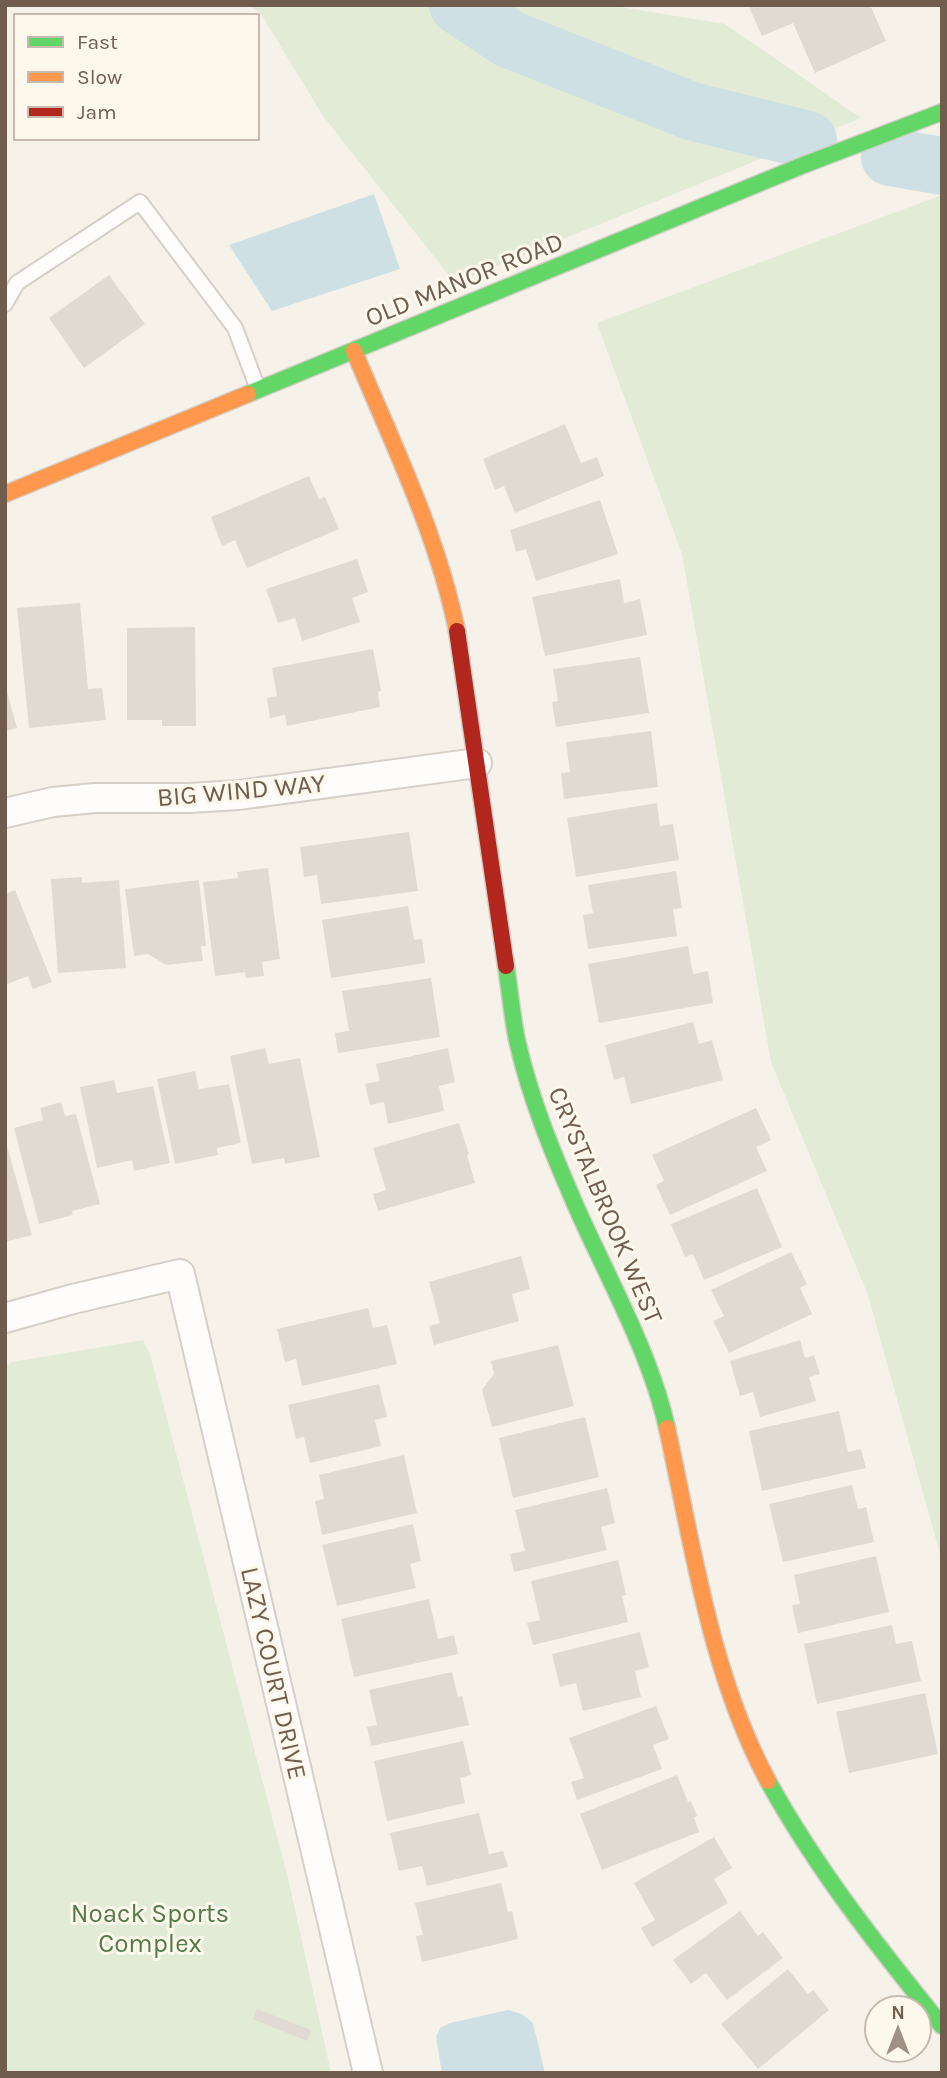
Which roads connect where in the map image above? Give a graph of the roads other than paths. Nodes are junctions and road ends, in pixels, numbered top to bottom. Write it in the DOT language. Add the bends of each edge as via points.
graph roads {
  1 [pos="942,113"];
  2 [pos="5,304"];
  3 [pos="354,351"];
  4 [pos="258,390"];
  5 [pos="5,494"];
  6 [pos="477,762"];
  7 [pos="5,813"];
  8 [pos="5,1318"];
  9 [pos="942,2026"];
  10 [pos="368,2073"];
  1 -- 3 [label="street, OLD MANOR ROAD"];
  2 -- 4 [label="lane" via="18,283 141,202 235,328"];
  3 -- 4 [label="street, OLD MANOR ROAD"];
  3 -- 6 [label="street, CRYSTALBROOK WEST" via="424,518 449,592"];
  4 -- 5 [label="street, OLD MANOR ROAD"];
  6 -- 7 [label="street, BIG WIND WAY" via="239,795 96,798"];
  6 -- 9 [label="street, CRYSTALBROOK WEST" via="517,1040 553,1150 661,1404 723,1671 743,1732 799,1837 853,1915"];
  8 -- 10 [label="street, LAZY COURT DRIVE" via="180,1274"];
}
